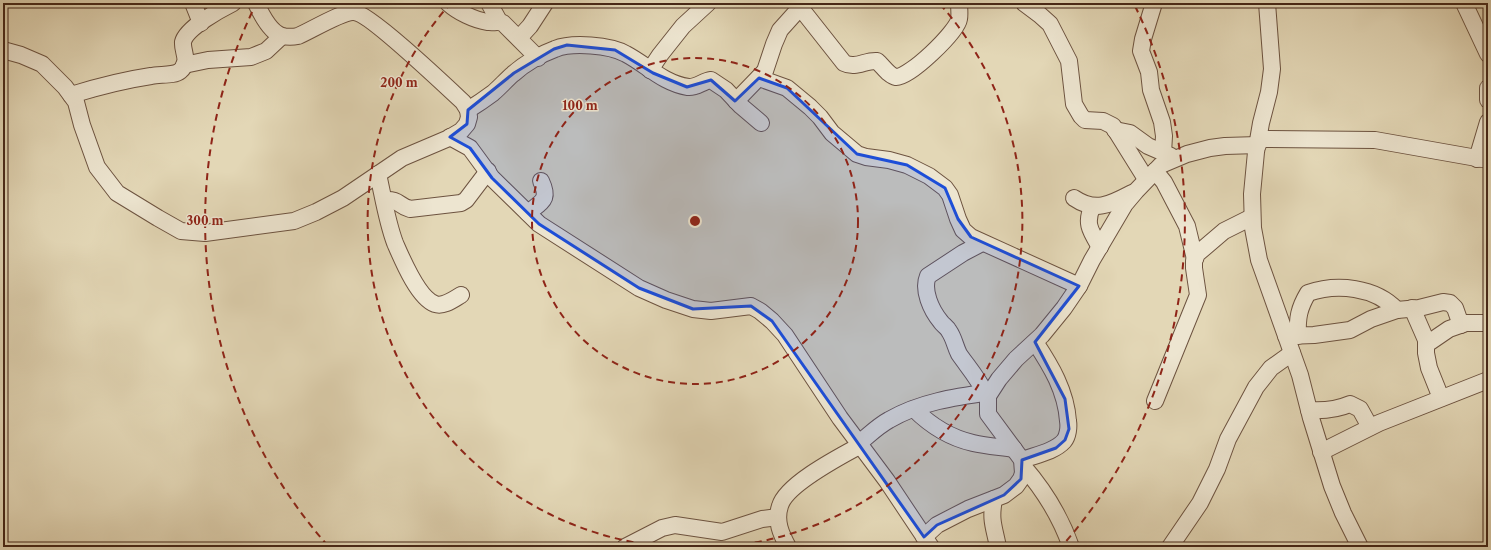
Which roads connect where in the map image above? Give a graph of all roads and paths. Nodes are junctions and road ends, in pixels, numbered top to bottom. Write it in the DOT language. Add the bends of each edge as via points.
graph roads {
  1 [pos="193,3"];
  2 [pos="233,3"];
  3 [pos="256,3"];
  4 [pos="448,3"];
  5 [pos="545,3"];
  6 [pos="708,3"];
  7 [pos="959,3"];
  8 [pos="1024,3"];
  9 [pos="1154,3"];
  10 [pos="1267,3"];
  11 [pos="1464,3"];
  12 [pos="799,4"];
  13 [pos="495,10"];
  14 [pos="201,23"];
  15 [pos="515,35"];
  16 [pos="282,36"];
  17 [pos="3,50"];
  18 [pos="1488,54"];
  19 [pos="538,58"];
  20 [pos="184,66"];
  21 [pos="521,68"];
  22 [pos="650,70"];
  23 [pos="759,78"];
  24 [pos="1488,88"];
  25 [pos="71,95"];
  26 [pos="1488,100"];
  27 [pos="736,101"];
  28 [pos="468,110"];
  29 [pos="1488,122"];
  30 [pos="761,123"];
  31 [pos="1115,130"];
  32 [pos="450,137"];
  33 [pos="1258,142"];
  34 [pos="1170,156"];
  35 [pos="1482,160"];
  36 [pos="488,171"];
  37 [pos="378,174"];
  38 [pos="1146,180"];
  39 [pos="541,181"];
  40 [pos="1074,198"];
  41 [pos="384,200"];
  42 [pos="1093,206"];
  43 [pos="528,213"];
  44 [pos="1252,217"];
  45 [pos="982,243"];
  46 [pos="1100,247"];
  47 [pos="1195,259"];
  48 [pos="1079,286"];
  49 [pos="461,296"];
  50 [pos="1405,309"];
  51 [pos="1488,322"];
  52 [pos="1460,325"];
  53 [pos="1292,336"];
  54 [pos="1035,342"];
  55 [pos="1427,344"];
  56 [pos="1292,353"];
  57 [pos="1488,380"];
  58 [pos="987,392"];
  59 [pos="1441,398"];
  60 [pos="1155,402"];
  61 [pos="914,408"];
  62 [pos="1309,410"];
  63 [pos="1370,427"];
  64 [pos="860,444"];
  65 [pos="1321,452"];
  66 [pos="1020,458"];
  67 [pos="994,499"];
  68 [pos="778,532"];
  69 [pos="926,543"];
  70 [pos="625,547"];
  71 [pos="788,547"];
  72 [pos="998,547"];
  73 [pos="1072,547"];
  74 [pos="1170,547"];
  75 [pos="1360,547"];
  1 -- 14 [label="street"];
  2 -- 14 [label="street"];
  3 -- 16 [label="street" via="266,22"];
  4 -- 13 [label="street" via="477,20 491,22"];
  5 -- 15 [label="street" via="530,26"];
  6 -- 22 [label="street" via="683,26"];
  7 -- 12 [label="street" via="959,20 950,34 932,53 899,77 889,74 877,61 856,66 844,63"];
  8 -- 31 [label="street" via="1050,24 1069,62 1074,104 1080,116 1085,120 1107,122"];
  9 -- 34 [label="street" via="1142,51"];
  10 -- 33 [label="street" via="1272,69"];
  11 -- 18 [label="street"];
  12 -- 23 [label="street" via="798,10 780,30 765,71"];
  13 -- 15 [label="street"];
  14 -- 20 [label="street" via="189,32 183,42 186,58"];
  15 -- 19 [label="street"];
  15 -- 21 [label="street"];
  16 -- 20 [label="street" via="266,51 251,57 208,60"];
  16 -- 28 [label="street" via="298,36 344,14 358,13 411,54 454,93"];
  17 -- 25 [label="street" via="42,64"];
  19 -- 21 [label="street"];
  19 -- 22 [label="street" via="567,45 595,46 626,54"];
  20 -- 25 [label="street" via="180,72 174,74 108,84"];
  21 -- 28 [label="street" via="492,94"];
  22 -- 27 [label="street" via="672,82 687,86 711,80"];
  23 -- 27 [label="street"];
  23 -- 45 [label="street" via="787,88 857,154 866,158 907,164 930,176 950,195 964,230"];
  24 -- 26 [label="street"];
  25 -- 37 [label="street" via="76,102 97,167 117,193 181,230 205,234 294,221 343,198"];
  27 -- 30 [label="street"];
  28 -- 32 [label="street" via="467,124"];
  29 -- 35 [label="street"];
  31 -- 34 [label="street" via="1130,133 1148,146"];
  31 -- 38 [label="street"];
  32 -- 36 [label="street" via="470,148"];
  32 -- 37 [label="street" via="402,158"];
  33 -- 34 [label="street"];
  33 -- 35 [label="street" via="1375,140"];
  33 -- 44 [label="street"];
  34 -- 38 [label="street"];
  36 -- 41 [label="street" via="466,200 461,202 410,209 392,199"];
  36 -- 43 [label="street"];
  37 -- 41 [label="street"];
  38 -- 42 [label="street" via="1107,205"];
  38 -- 46 [label="street" via="1125,204"];
  38 -- 47 [label="street" via="1164,182 1187,226"];
  39 -- 43 [label="street" via="546,195"];
  40 -- 42 [label="street"];
  41 -- 49 [label="street" via="395,242 412,277 427,300 441,305"];
  42 -- 46 [label="street" via="1088,220 1091,232"];
  43 -- 64 [label="street" via="539,224 639,288 666,300 692,309 711,311 751,306 760,311 785,335"];
  44 -- 47 [label="street" via="1224,231"];
  44 -- 53 [label="street" via="1259,260"];
  45 -- 48 [label="street"];
  45 -- 58 [label="street" via="928,276 926,282 930,305 948,329 958,352"];
  46 -- 48 [label="street"];
  47 -- 60 [label="street" via="1194,277 1198,295"];
  48 -- 54 [label="street"];
  50 -- 52 [label="street" via="1450,303 1455,308"];
  50 -- 53 [label="street" via="1371,319 1350,330"];
  50 -- 53 [label="street" via="1369,292 1350,288 1317,290 1308,293 1300,306"];
  50 -- 55 [label="street" via="1422,330"];
  51 -- 52 [label="street"];
  52 -- 55 [label="street" via="1449,329"];
  53 -- 56 [label="street"];
  54 -- 58 [label="street"];
  54 -- 66 [label="street" via="1046,358 1065,399 1069,429 1065,440 1056,448"];
  55 -- 59 [label="street" via="1429,368"];
  56 -- 62 [label="street"];
  56 -- 74 [label="street" via="1271,368 1256,387 1228,439 1200,503"];
  57 -- 59 [label="street"];
  58 -- 61 [label="street" via="939,400"];
  58 -- 66 [label="street" via="988,414"];
  59 -- 63 [label="street"];
  61 -- 64 [label="street" via="888,420"];
  61 -- 66 [label="street" via="922,417 957,438"];
  62 -- 63 [label="street" via="1338,409 1350,404 1360,409"];
  62 -- 65 [label="street"];
  63 -- 65 [label="street"];
  64 -- 68 [label="street" via="803,480 786,495 780,505"];
  64 -- 69 [label="street"];
  65 -- 75 [label="street" via="1343,513"];
  66 -- 67 [label="street" via="1023,473 1021,479 1004,495"];
  66 -- 73 [label="street" via="1052,507"];
  67 -- 69 [label="street" via="937,525"];
  67 -- 72 [label="street" via="992,521"];
  68 -- 70 [label="street" via="762,519 722,532 675,525 662,528"];
  68 -- 71 [label="street"];
}
